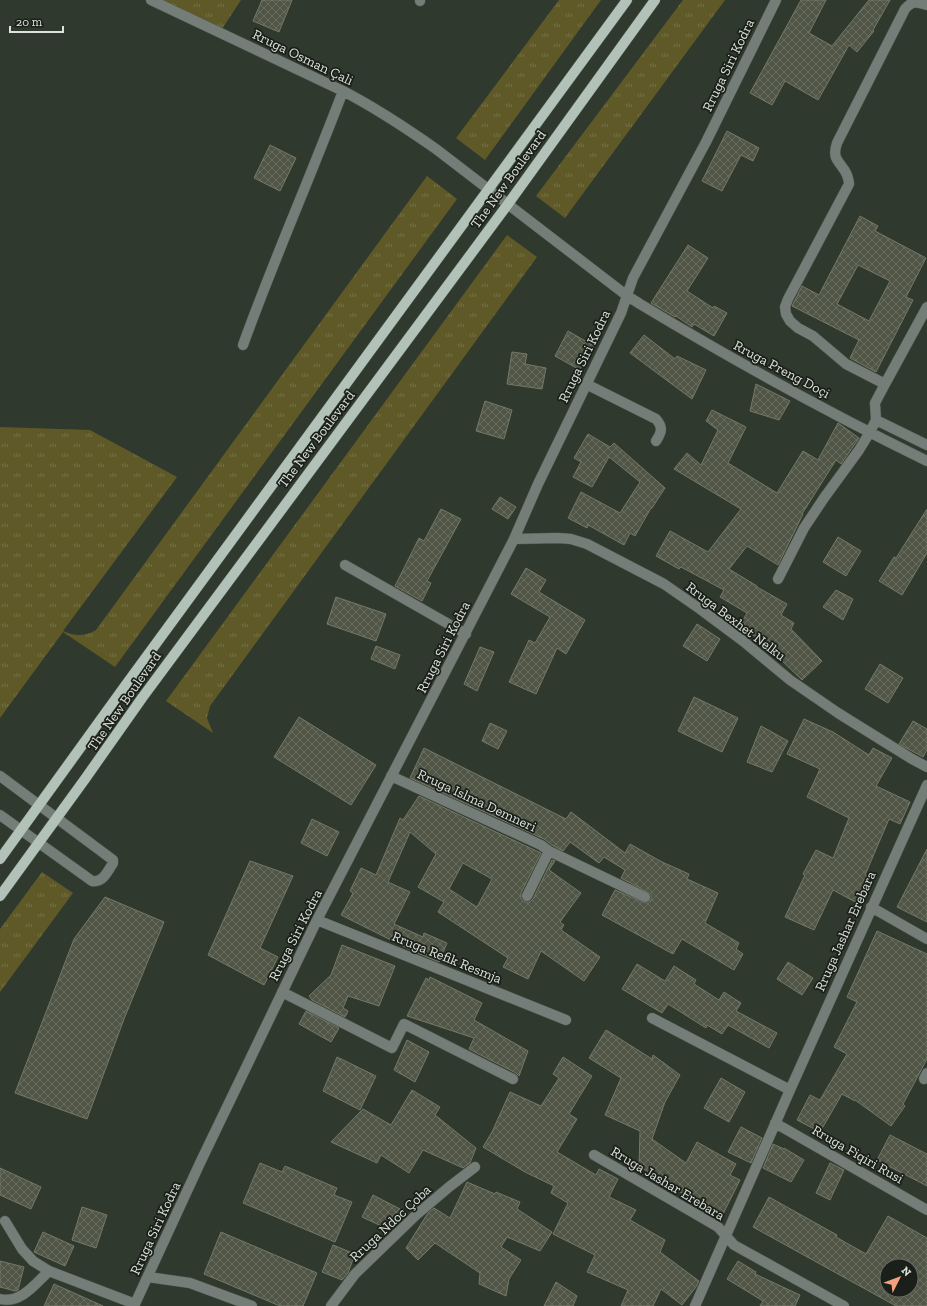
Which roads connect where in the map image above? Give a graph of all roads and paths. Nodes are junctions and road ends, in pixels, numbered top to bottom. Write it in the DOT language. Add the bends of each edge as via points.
graph roads {
  1 [pos="151,0"];
  2 [pos="627,0"];
  3 [pos="655,0"];
  4 [pos="776,0"];
  5 [pos="927,5"];
  6 [pos="343,91"];
  7 [pos="489,190"];
  8 [pos="508,204"];
  9 [pos="626,295"];
  10 [pos="927,307"];
  11 [pos="243,345"];
  12 [pos="586,384"];
  13 [pos="885,384"];
  14 [pos="876,420"];
  15 [pos="870,432"];
  16 [pos="656,441"];
  17 [pos="927,445"];
  18 [pos="927,461"];
  19 [pos="514,539"];
  20 [pos="345,565"];
  21 [pos="778,579"];
  22 [pos="466,634"];
  23 [pos="927,767"];
  24 [pos="0,776"];
  25 [pos="391,776"];
  26 [pos="927,785"];
  27 [pos="39,805"];
  28 [pos="0,815"];
  29 [pos="57,819"];
  30 [pos="21,830"];
  31 [pos="39,843"];
  32 [pos="549,852"];
  33 [pos="0,859"];
  34 [pos="0,896"];
  35 [pos="527,896"];
  36 [pos="645,897"];
  37 [pos="871,907"];
  38 [pos="317,920"];
  39 [pos="927,939"];
  40 [pos="282,992"];
  41 [pos="652,1018"];
  42 [pos="566,1020"];
  43 [pos="513,1079"];
  44 [pos="790,1090"];
  45 [pos="775,1123"];
  46 [pos="594,1155"];
  47 [pos="475,1167"];
  48 [pos="927,1210"];
  49 [pos="5,1221"];
  50 [pos="726,1236"];
  51 [pos="49,1271"];
  52 [pos="148,1277"];
  53 [pos="0,1299"];
  54 [pos="135,1305"];
  55 [pos="252,1306"];
  56 [pos="331,1306"];
  57 [pos="695,1306"];
  58 [pos="844,1306"];
  1 -- 6 [label="street, Rruga Osman Çali"];
  2 -- 7 [label="main road, The New Boulevard"];
  3 -- 8 [label="main road, The New Boulevard"];
  4 -- 9 [label="street, Rruga Siri Kodra"];
  5 -- 13 [label="street" via="915,2 905,9 837,143 834,151 836,160 847,175 849,184 785,307 790,321 798,328 813,336 846,364"];
  6 -- 7 [label="street, Rruga Osman Çali" via="387,116 436,149"];
  6 -- 11 [label="street"];
  7 -- 8 [label="street, Rruga Osman Çali"];
  7 -- 27 [label="main road, The New Boulevard"];
  8 -- 9 [label="street, Rruga Preng Doçi"];
  8 -- 29 [label="main road, The New Boulevard" via="142,698"];
  9 -- 12 [label="street, Rruga Siri Kodra" via="621,313"];
  9 -- 15 [label="street, Rruga Preng Doçi" via="699,340"];
  10 -- 13 [label="street"];
  12 -- 16 [label="street" via="656,419 661,426 661,433"];
  12 -- 19 [label="street, Rruga Siri Kodra"];
  13 -- 14 [label="street" via="875,403"];
  14 -- 15 [label="street"];
  14 -- 17 [label="street"];
  15 -- 18 [label="street, Rruga Preng Doçi"];
  15 -- 21 [label="street" via="804,528"];
  19 -- 22 [label="street, Rruga Siri Kodra"];
  19 -- 23 [label="street, Rruga Bexhet Nelku" via="571,539 587,544 664,584 790,680 912,760"];
  20 -- 22 [label="street"];
  22 -- 25 [label="street, Rruga Siri Kodra"];
  24 -- 27 [label="street"];
  25 -- 32 [label="street, Rruga Islma Demneri" via="540,845"];
  25 -- 38 [label="street, Rruga Siri Kodra"];
  26 -- 37 [label="street, Rruga Jashar Erebara"];
  27 -- 29 [label="street"];
  27 -- 30 [label="main road, The New Boulevard"];
  28 -- 30 [label="street"];
  29 -- 31 [label="main road, The New Boulevard"];
  29 -- 31 [label="street" via="113,860 101,880 92,881"];
  30 -- 31 [label="street"];
  30 -- 33 [label="main road, The New Boulevard"];
  31 -- 34 [label="main road, The New Boulevard"];
  32 -- 35 [label="street"];
  32 -- 36 [label="street, Rruga Islma Demneri"];
  37 -- 39 [label="street"];
  37 -- 44 [label="street, Rruga Jashar Erebara"];
  38 -- 40 [label="street, Rruga Siri Kodra"];
  38 -- 42 [label="street, Rruga Refik Resmja"];
  40 -- 43 [label="street" via="392,1048 404,1024"];
  40 -- 52 [label="street, Rruga Siri Kodra"];
  41 -- 44 [label="street"];
  44 -- 45 [label="street, Rruga Jashar Erebara"];
  45 -- 48 [label="street, Rruga Fiqiri Rusi"];
  45 -- 50 [label="street, Rruga Jashar Erebara"];
  46 -- 50 [label="street, Rruga Jashar Erebara" via="718,1227"];
  47 -- 56 [label="street, Rruga Ndoc Çoba" via="416,1215 355,1274"];
  49 -- 51 [label="street" via="22,1249 33,1261"];
  50 -- 57 [label="street, Rruga Jashar Erebara"];
  50 -- 58 [label="street" via="734,1245"];
  51 -- 53 [label="street" via="24,1295"];
  51 -- 54 [label="street"];
  52 -- 54 [label="street, Rruga Siri Kodra"];
  52 -- 55 [label="street" via="190,1283"];
}
